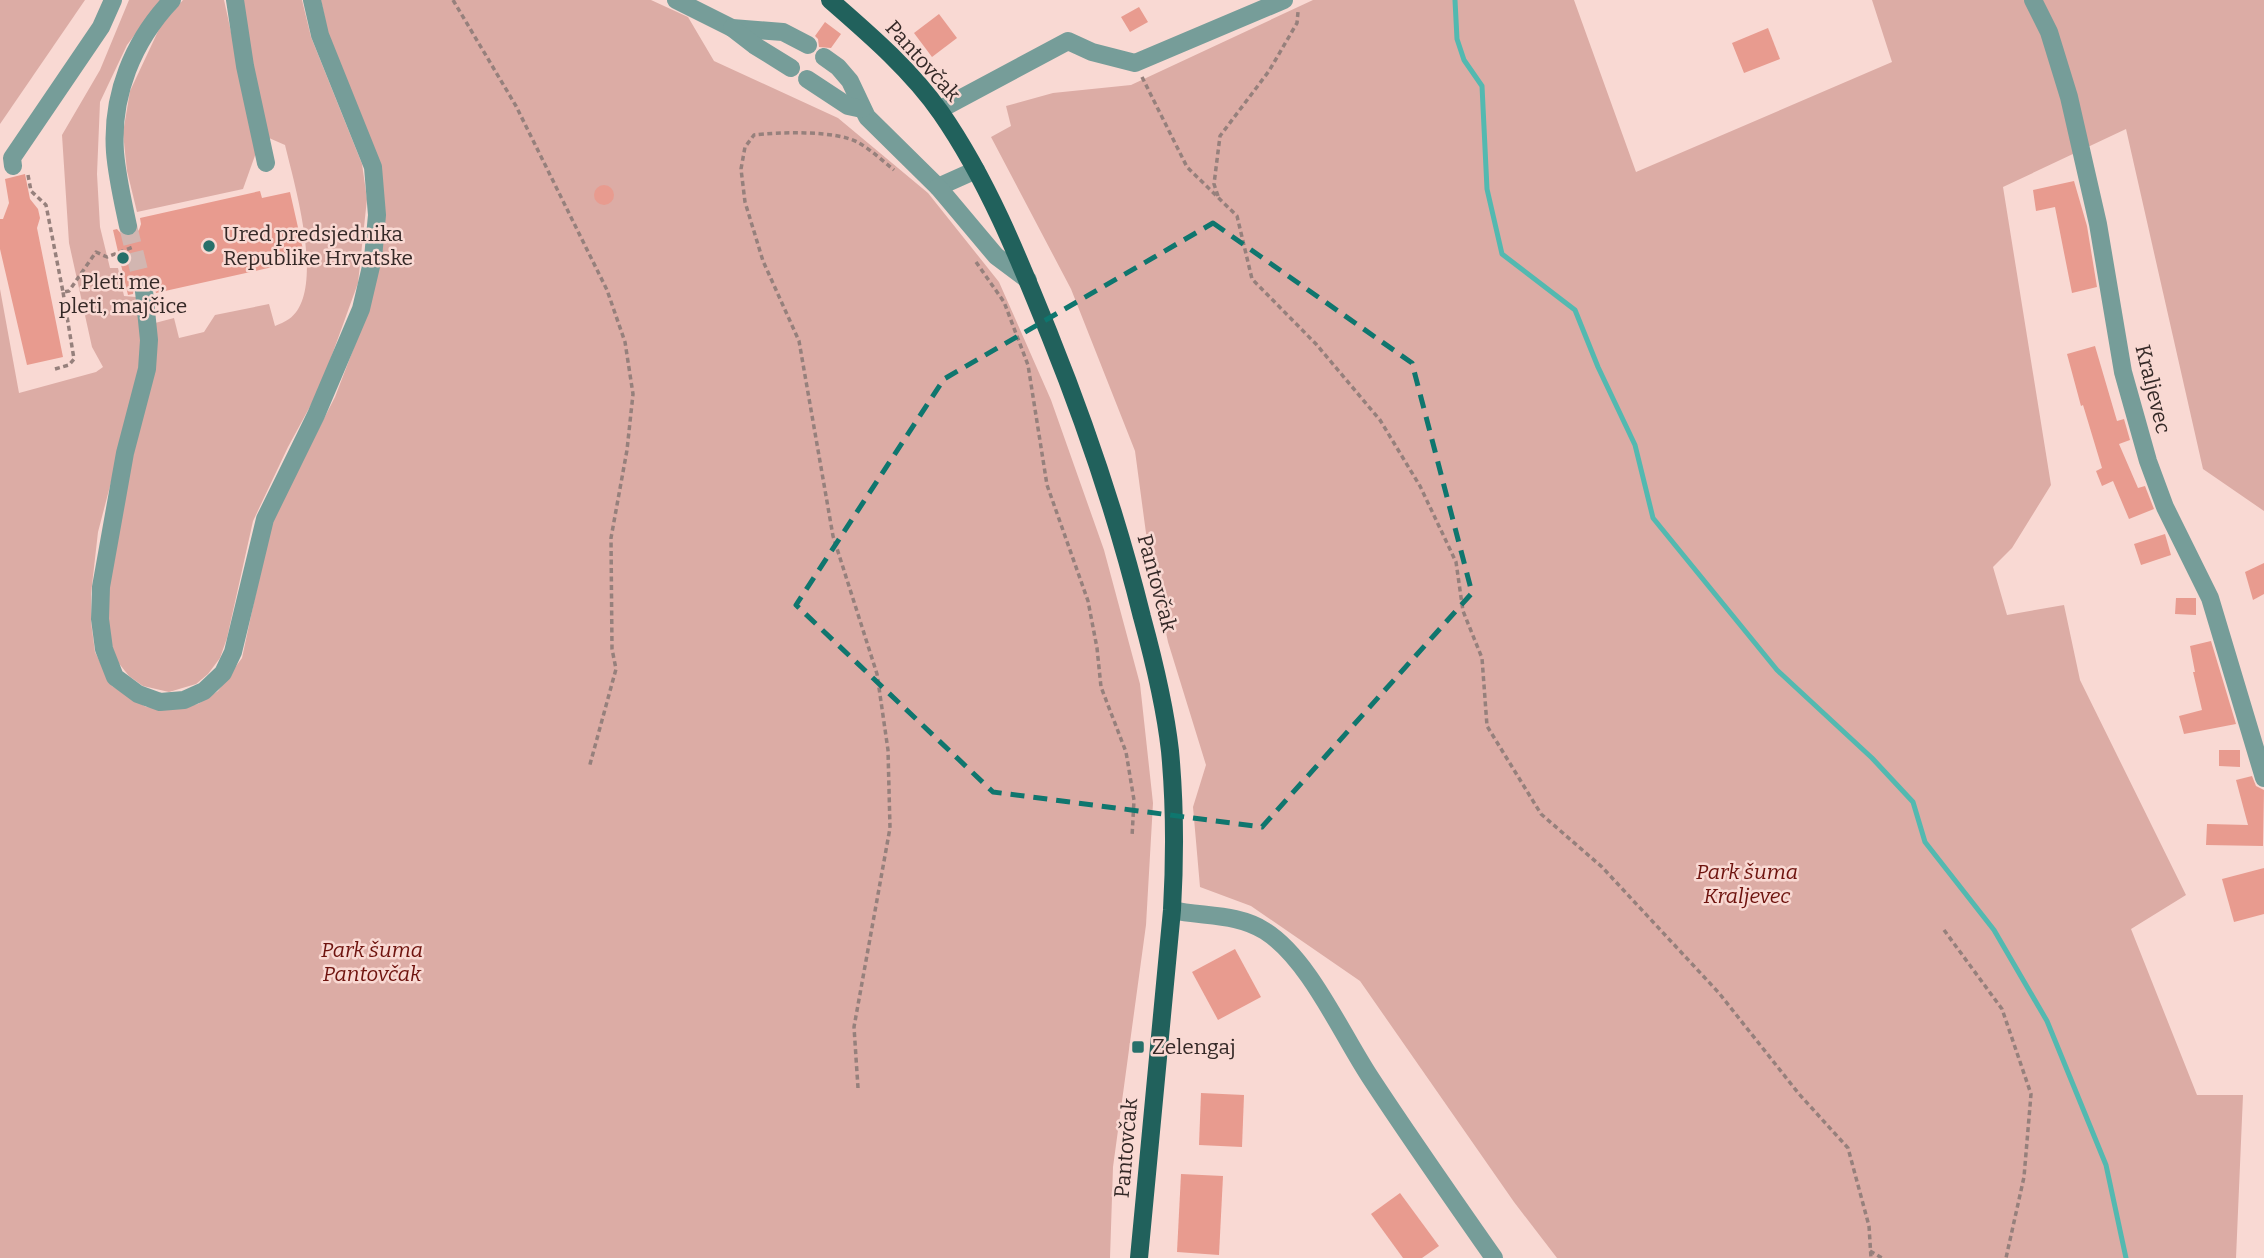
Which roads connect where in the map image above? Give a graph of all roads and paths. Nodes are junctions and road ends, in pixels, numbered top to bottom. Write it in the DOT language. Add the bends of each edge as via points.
graph roads {
  1 [pos="113,0"];
  2 [pos="172,0"];
  3 [pos="235,0"];
  4 [pos="312,0"];
  5 [pos="453,0"];
  6 [pos="676,0"];
  7 [pos="830,0"];
  8 [pos="2033,0"];
  9 [pos="1291,6"];
  10 [pos="732,28"];
  11 [pos="808,45"];
  12 [pos="824,57"];
  13 [pos="1135,62"];
  14 [pos="791,68"];
  15 [pos="807,79"];
  16 [pos="862,109"];
  17 [pos="939,110"];
  18 [pos="266,163"];
  19 [pos="13,166"];
  20 [pos="976,170"];
  21 [pos="902,179"];
  22 [pos="938,187"];
  23 [pos="1219,198"];
  24 [pos="128,226"];
  25 [pos="133,247"];
  26 [pos="974,259"];
  27 [pos="1028,280"];
  28 [pos="144,291"];
  29 [pos="63,292"];
  30 [pos="55,369"];
  31 [pos="589,768"];
  32 [pos="2264,778"];
  33 [pos="1132,837"];
  34 [pos="1172,910"];
  35 [pos="1944,930"];
  36 [pos="858,1088"];
  37 [pos="1870,1251"];
  38 [pos="1139,1258"];
  39 [pos="1494,1258"];
  40 [pos="1871,1258"];
  41 [pos="1882,1258"];
  42 [pos="2006,1258"];
  1 -- 19 [label="street" via="102,27 12,158"];
  2 -- 24 [label="street" via="145,33 121,90 115,151"];
  3 -- 18 [label="street"];
  4 -- 28 [label="street" via="320,35 373,167 377,215 373,258 361,309 265,519 233,652 223,673 204,691 184,700 160,702 138,694 115,677 104,649 100,619 101,587 125,453 147,369"];
  5 -- 31 [label="path" via="522,118 607,290 625,342 634,394 611,538 616,669"];
  6 -- 10 [label="street"];
  7 -- 17 [label="main road, Pantovčak"];
  8 -- 32 [label="street, Kraljevec" via="2049,32 2069,97 2098,223 2123,372 2148,461 2210,598"];
  9 -- 13 [label="street"];
  9 -- 23 [label="path" via="1297,23 1269,71 1220,136 1214,184"];
  10 -- 11 [label="street" via="783,32"];
  10 -- 14 [label="street"];
  12 -- 16 [label="street" via="850,81"];
  13 -- 17 [label="street" via="1091,52 1068,41"];
  13 -- 23 [label="path" via="1187,167"];
  15 -- 16 [label="street" via="848,106"];
  16 -- 22 [label="street"];
  17 -- 20 [label="main road, Pantovčak"];
  19 -- 29 [label="path" via="26,169 31,191 46,205"];
  20 -- 22 [label="street"];
  20 -- 27 [label="main road, Pantovčak"];
  21 -- 36 [label="path" via="857,141 825,134 754,135 745,147 741,169 745,202 763,261 799,341 833,536 877,674 888,750 890,828 854,1027"];
  22 -- 27 [label="street" via="996,256"];
  23 -- 37 [label="path" via="1237,216 1252,279 1316,344 1380,420 1420,486 1456,562 1462,611 1482,658 1487,726 1541,814 1602,867 1719,993 1847,1148 1869,1226"];
  25 -- 29 [label="path" via="107,257 96,252 71,289"];
  26 -- 33 [label="path" via="1004,302 1028,365 1047,485 1088,601 1101,687 1126,752 1134,800"];
  27 -- 34 [label="main road, Pantovčak" via="1097,458 1154,663 1174,797"];
  29 -- 30 [label="path" via="74,359"];
  34 -- 38 [label="main road, Pantovčak"];
  34 -- 39 [label="street" via="1246,921 1288,949"];
  35 -- 42 [label="path" via="2002,1009 2031,1094 2024,1177"];
  37 -- 40 [label="path"];
  37 -- 41 [label="path"];
}
